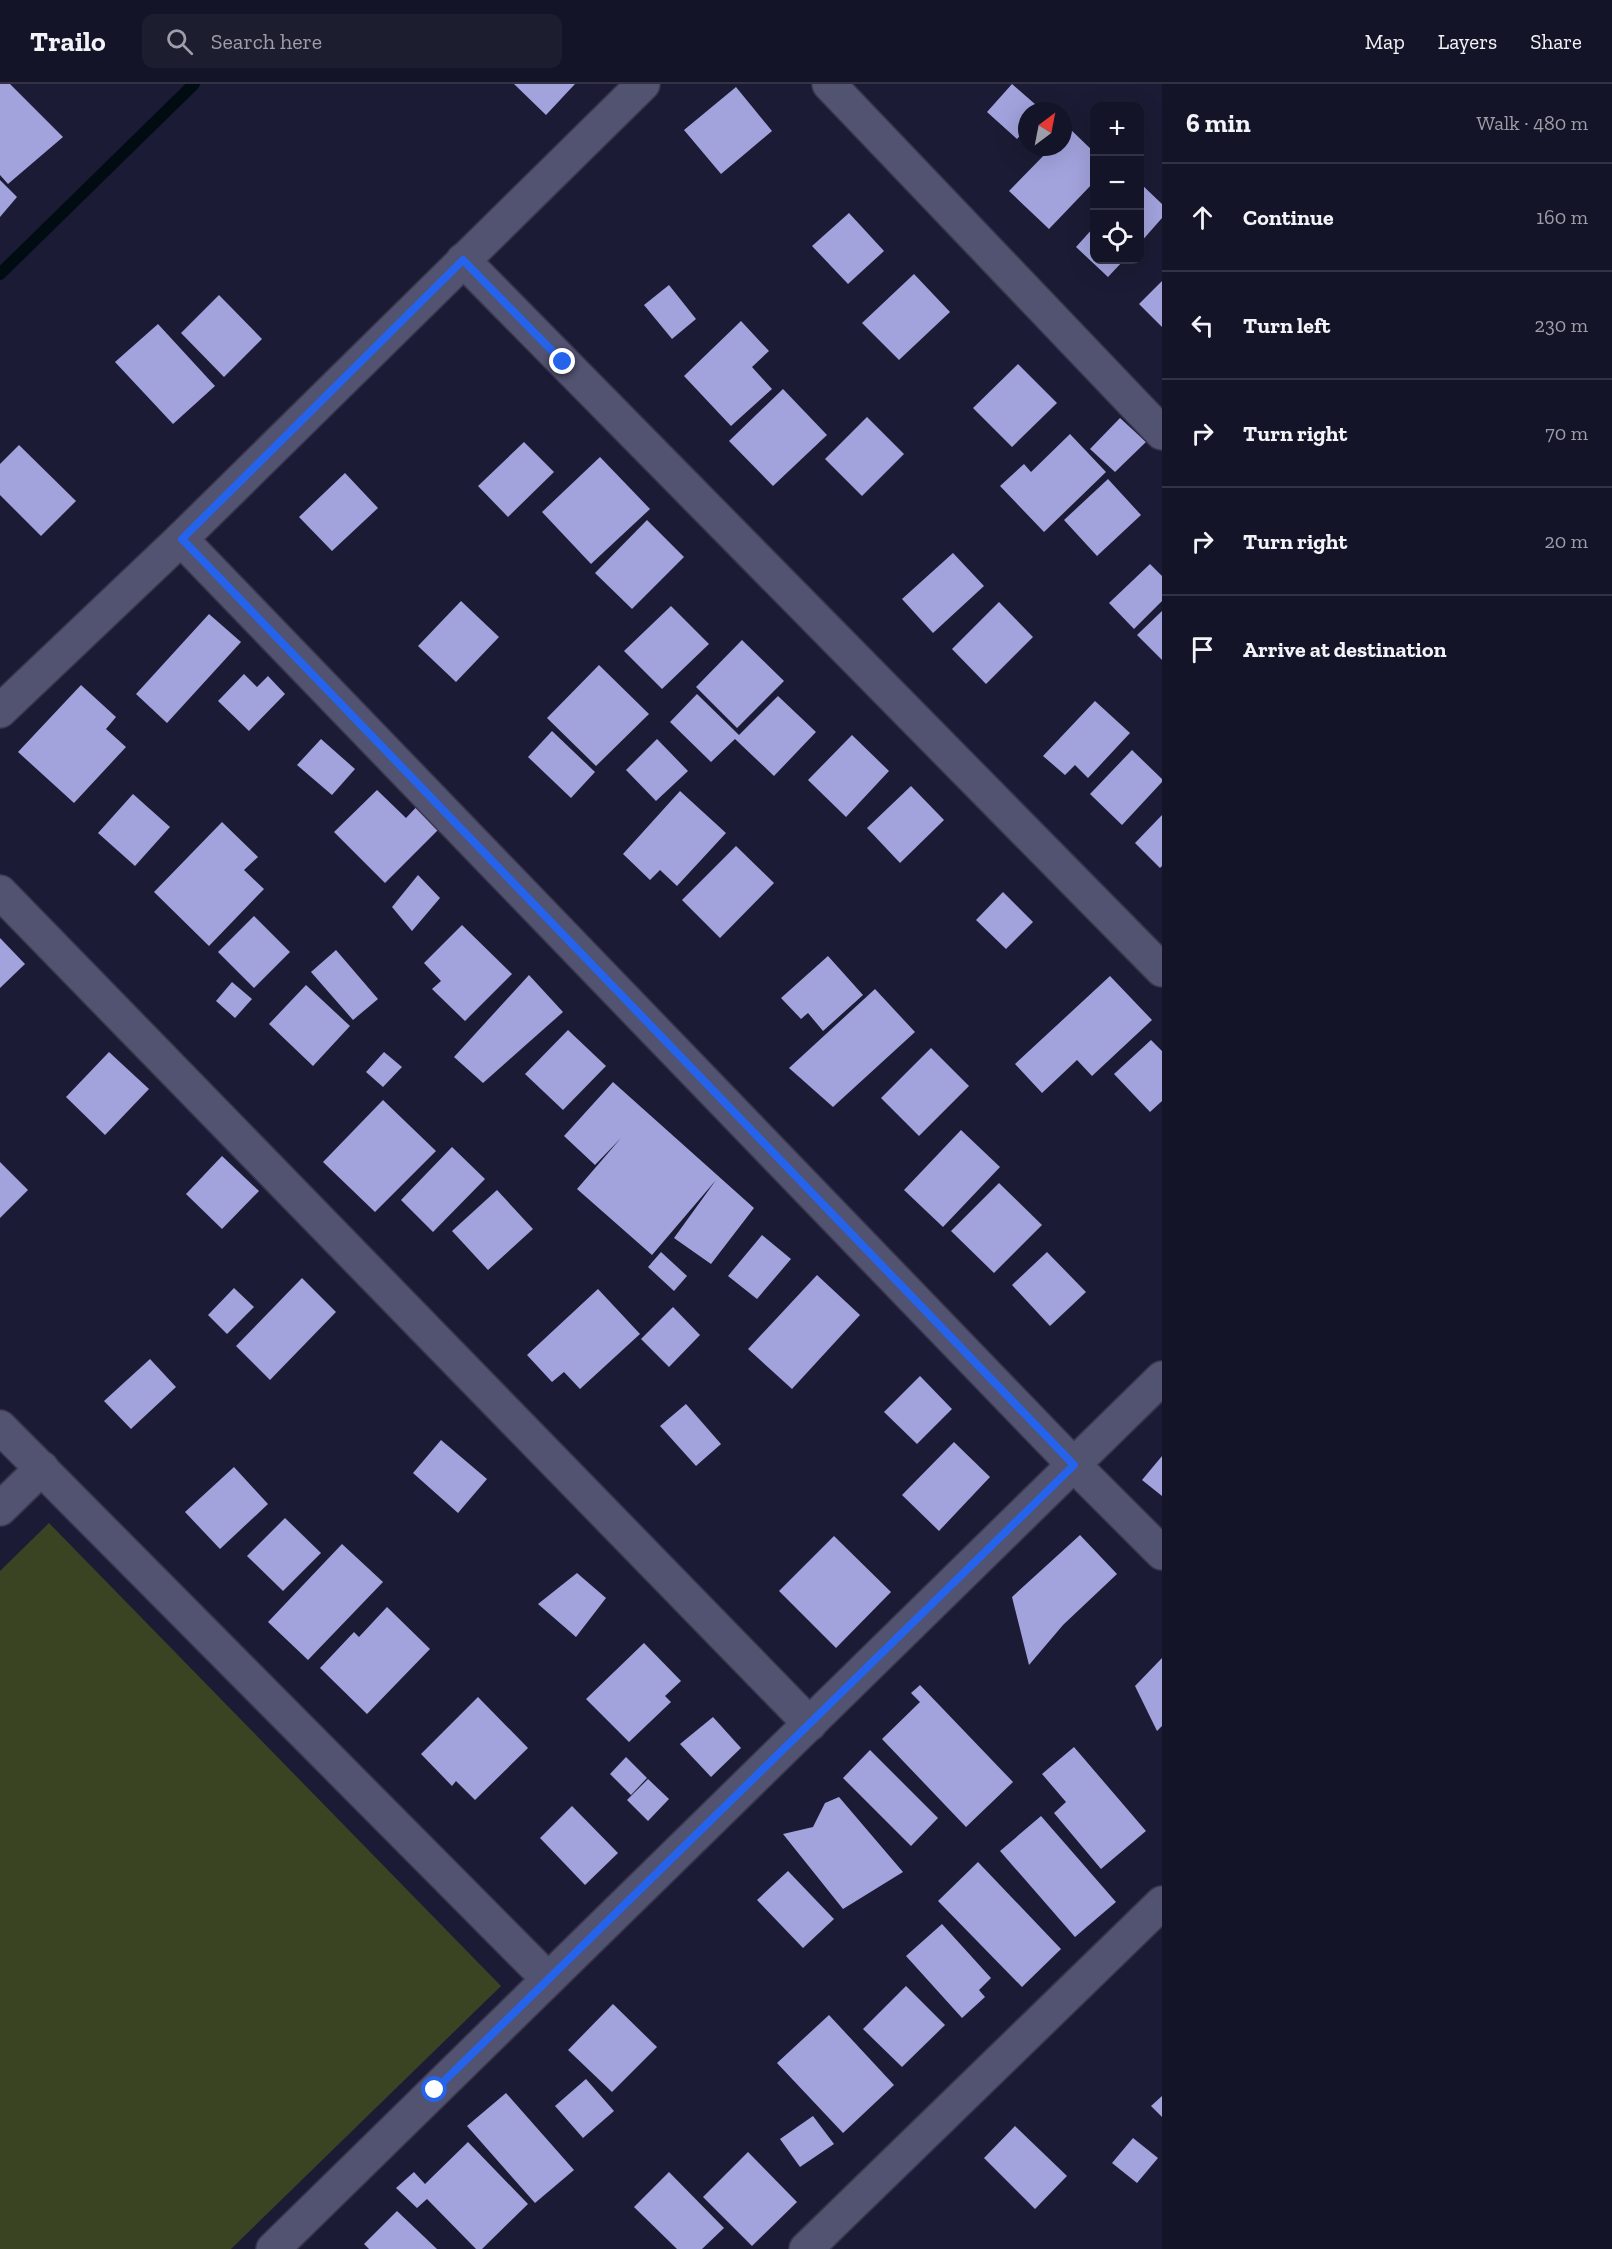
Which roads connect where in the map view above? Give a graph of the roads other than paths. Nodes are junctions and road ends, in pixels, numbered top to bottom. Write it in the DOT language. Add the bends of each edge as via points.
graph roads {
  1 [pos="643,84"];
  2 [pos="829,84"];
  3 [pos="463,260"];
  4 [pos="1162,433"];
  5 [pos="182,539"];
  6 [pos="0,711"];
  7 [pos="0,892"];
  8 [pos="1162,970"];
  9 [pos="1162,1377"];
  10 [pos="0,1427"];
  11 [pos="1074,1465"];
  12 [pos="42,1468"];
  13 [pos="0,1509"];
  14 [pos="1162,1553"];
  15 [pos="810,1724"];
  16 [pos="1162,1903"];
  17 [pos="548,1979"];
  18 [pos="273,2249"];
  19 [pos="806,2249"];
  1 -- 3 [label="street"];
  2 -- 4 [label="street"];
  3 -- 5 [label="street"];
  3 -- 8 [label="street"];
  5 -- 6 [label="street"];
  5 -- 11 [label="street"];
  7 -- 15 [label="street"];
  9 -- 11 [label="street"];
  10 -- 12 [label="street"];
  11 -- 14 [label="street"];
  11 -- 15 [label="street"];
  12 -- 13 [label="street"];
  12 -- 17 [label="street"];
  15 -- 17 [label="street"];
  16 -- 19 [label="street"];
  17 -- 18 [label="street"];
}
